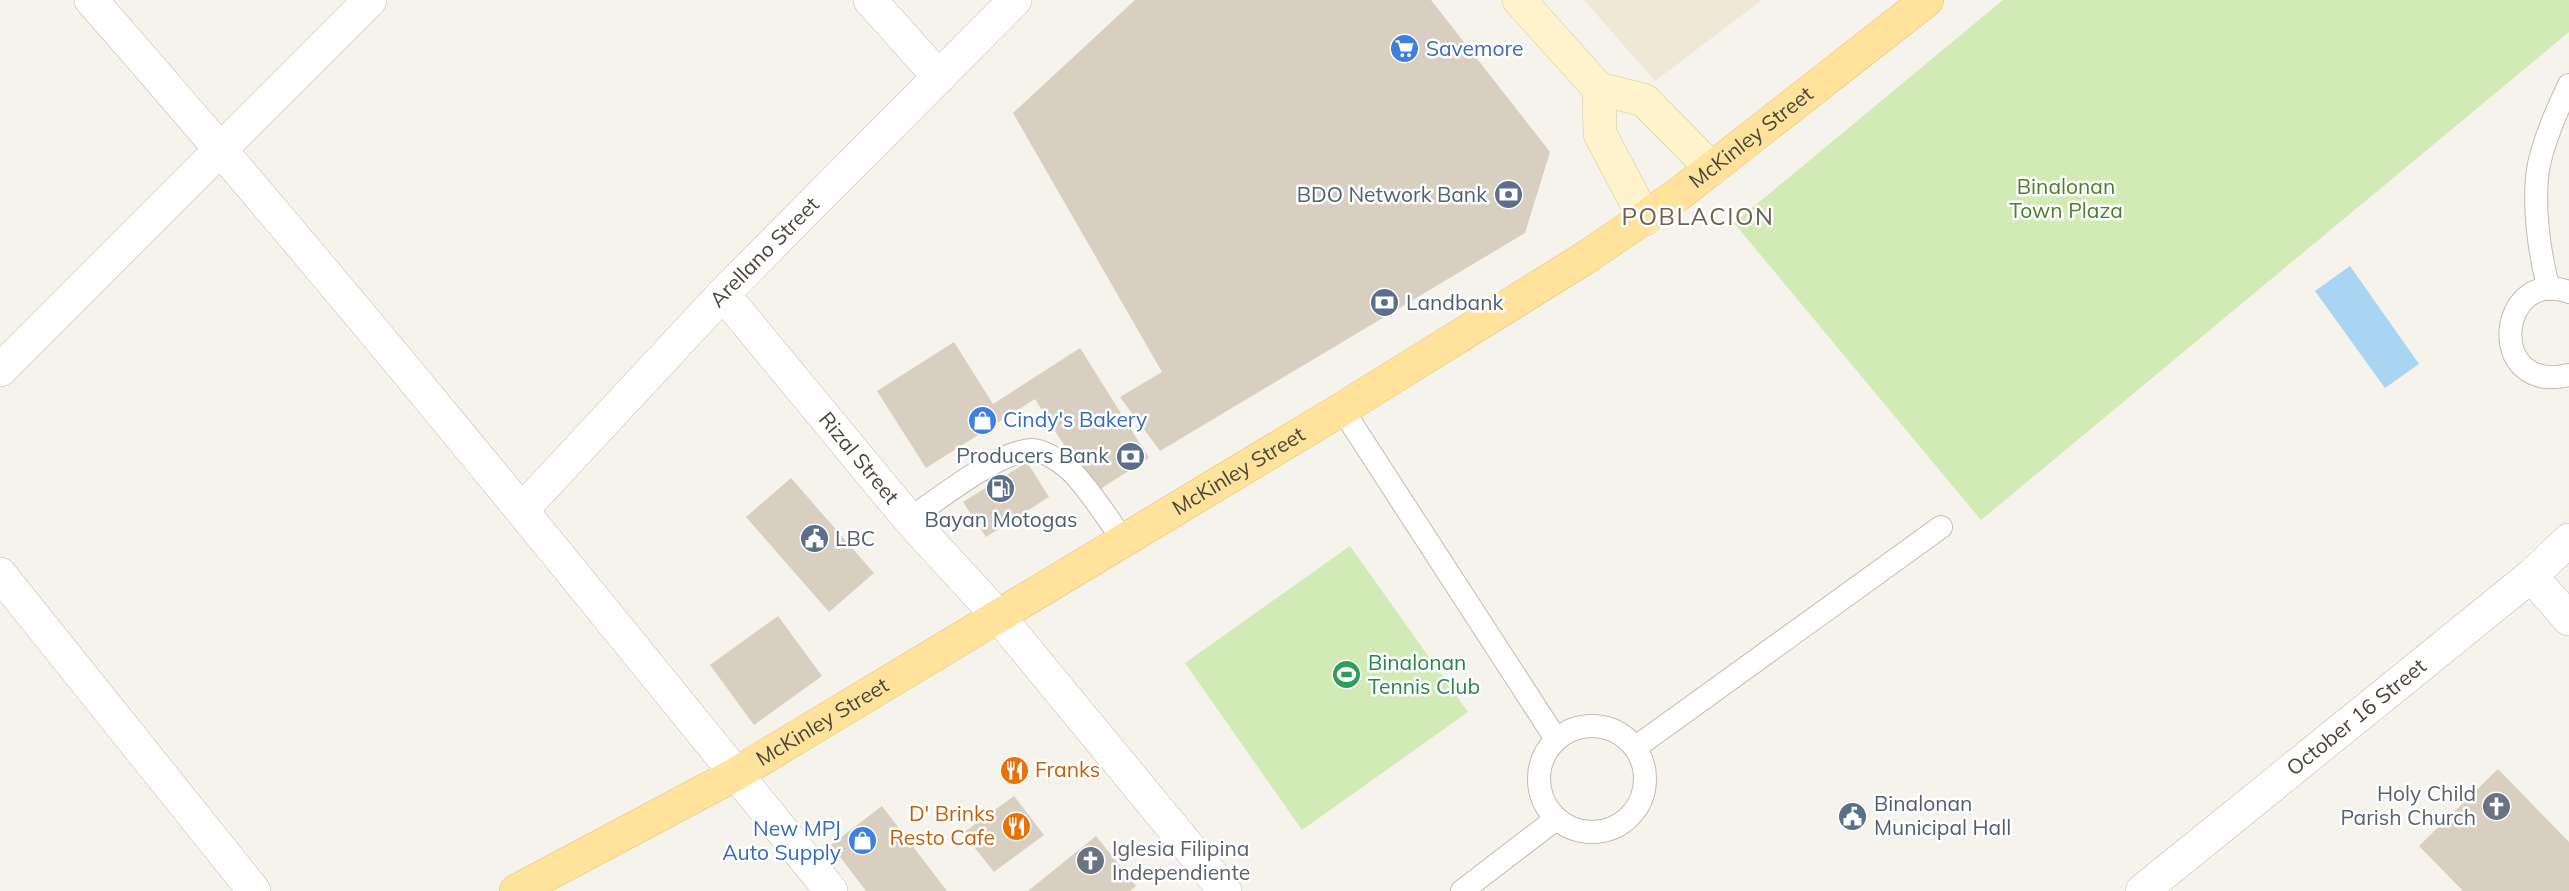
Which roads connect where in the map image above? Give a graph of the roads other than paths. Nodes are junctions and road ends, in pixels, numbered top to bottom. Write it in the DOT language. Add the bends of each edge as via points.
graph roads {
  1 [pos="92,0"];
  2 [pos="370,0"];
  3 [pos="870,0"];
  4 [pos="1015,0"];
  5 [pos="1519,0"];
  6 [pos="1927,0"];
  7 [pos="939,76"];
  8 [pos="2569,85"];
  9 [pos="1599,90"];
  10 [pos="221,148"];
  11 [pos="1712,169"];
  12 [pos="1645,219"];
  13 [pos="2559,291"];
  14 [pos="723,294"];
  15 [pos="0,370"];
  16 [pos="2569,375"];
  17 [pos="1342,409"];
  18 [pos="522,510"];
  19 [pos="909,519"];
  20 [pos="1941,527"];
  21 [pos="2569,540"];
  22 [pos="1124,541"];
  23 [pos="0,574"];
  24 [pos="2531,576"];
  25 [pos="999,617"];
  26 [pos="2569,619"];
  27 [pos="1556,739"];
  28 [pos="1636,747"];
  29 [pos="736,774"];
  30 [pos="1556,819"];
  31 [pos="254,891"];
  32 [pos="516,891"];
  33 [pos="831,891"];
  34 [pos="1225,891"];
  35 [pos="1462,891"];
  36 [pos="2142,891"];
  1 -- 10 [label="street"];
  2 -- 10 [label="street"];
  3 -- 7 [label="street"];
  4 -- 7 [label="street, Arellano Street"];
  5 -- 9 [label="main road"];
  6 -- 11 [label="main road, McKinley Street"];
  7 -- 14 [label="street, Arellano Street"];
  8 -- 13 [label="lane" via="2539,165 2537,201 2543,267"];
  9 -- 11 [label="main road" via="1644,100"];
  9 -- 12 [label="main road" via="1600,134"];
  10 -- 15 [label="street"];
  10 -- 18 [label="street"];
  11 -- 12 [label="main road, McKinley Street"];
  12 -- 17 [label="main road, McKinley Street"];
  13 -- 16 [label="lane" via="2534,293 2521,302 2508,330 2516,359 2527,369 2540,376"];
  14 -- 18 [label="street, Arellano Street"];
  14 -- 19 [label="street, Rizal Street"];
  17 -- 22 [label="main road, McKinley Street"];
  17 -- 27 [label="lane"];
  18 -- 29 [label="street"];
  19 -- 22 [label="lane" via="983,469 1015,453 1034,450 1073,473"];
  19 -- 25 [label="street, Rizal Street"];
  20 -- 28 [label="lane"];
  21 -- 24 [label="street, October 16 Street"];
  22 -- 25 [label="main road, McKinley Street"];
  23 -- 31 [label="street"];
  24 -- 26 [label="street"];
  24 -- 36 [label="street, October 16 Street"];
  25 -- 29 [label="main road, McKinley Street"];
  25 -- 34 [label="street, Rizal Street"];
  27 -- 28 [label="lane" via="1576,727 1598,725 1619,732"];
  27 -- 30 [label="lane" via="1543,757 1538,780 1543,801"];
  28 -- 30 [label="lane" via="1645,767 1645,789 1636,810 1619,825 1599,832 1576,830"];
  29 -- 32 [label="main road, McKinley Street"];
  29 -- 33 [label="street"];
  30 -- 35 [label="lane"];
}
